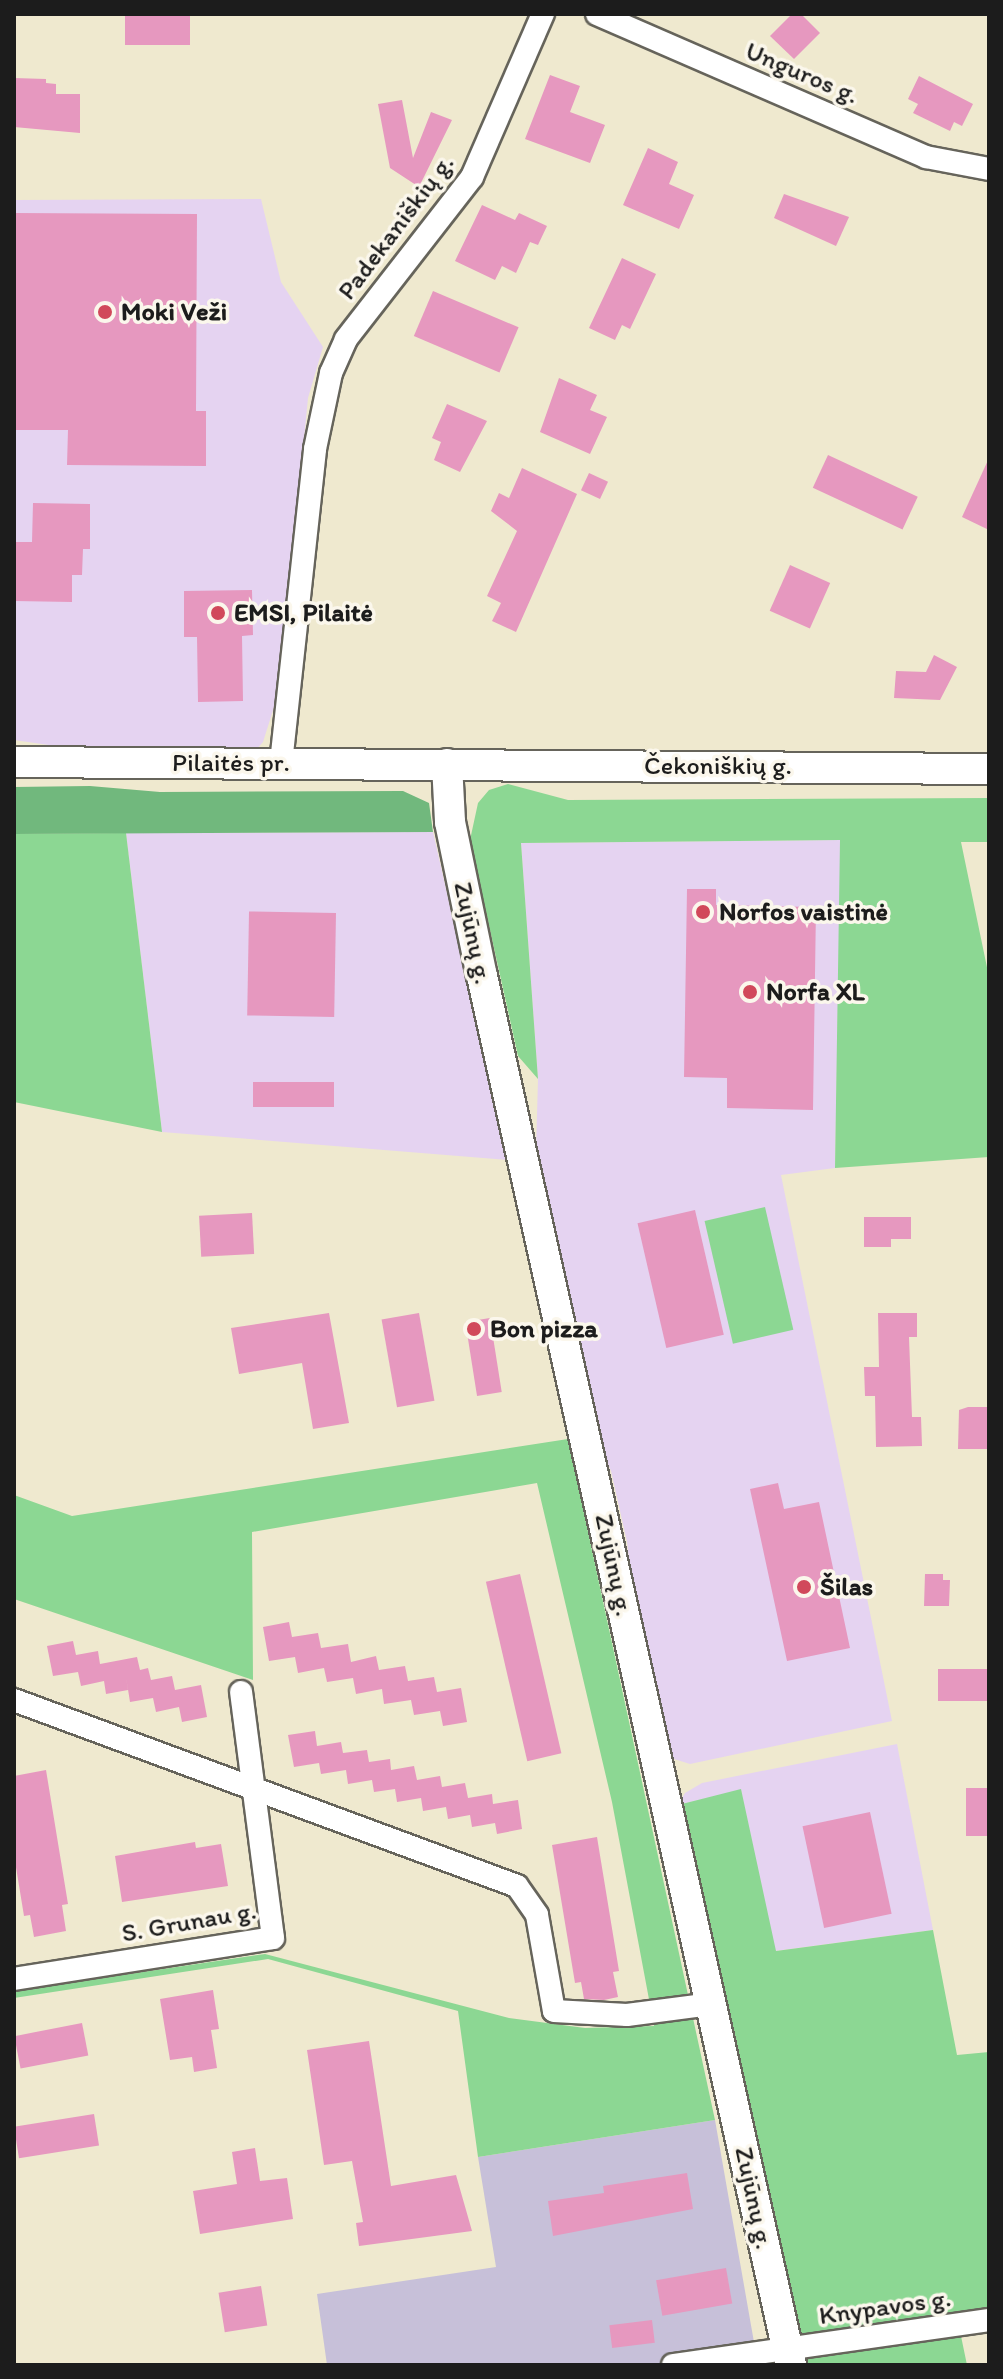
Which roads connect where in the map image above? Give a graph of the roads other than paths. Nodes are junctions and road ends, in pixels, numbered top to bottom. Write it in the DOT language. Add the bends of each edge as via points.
graph roads {
  1 [pos="543,14"];
  2 [pos="597,14"];
  3 [pos="989,169"];
  4 [pos="14,762"];
  5 [pos="281,763"];
  6 [pos="447,764"];
  7 [pos="989,769"];
  8 [pos="241,1692"];
  9 [pos="14,1700"];
  10 [pos="254,1786"];
  11 [pos="14,1979"];
  12 [pos="712,2004"];
  13 [pos="989,2320"];
  14 [pos="790,2356"];
  15 [pos="673,2365"];
  1 -- 5 [label="street, Padekaniškių g." via="472,177 346,339 331,373 317,434"];
  2 -- 3 [label="street, Unguros g." via="926,157"];
  4 -- 5 [label="main road, Pilaitės pr."];
  5 -- 6 [label="main road, Pilaitės pr."];
  6 -- 7 [label="main road, Čekoniškių g."];
  6 -- 12 [label="main road, Zujūnų g." via="450,822 482,976"];
  8 -- 10 [label="street, S. Grunau g."];
  9 -- 10 [label="street"];
  10 -- 11 [label="street, S. Grunau g." via="273,1938"];
  10 -- 12 [label="street" via="517,1886 537,1915 554,2011 615,2016"];
  12 -- 14 [label="main road, Zujūnų g."];
  13 -- 14 [label="street, Knypavos g."];
  14 -- 15 [label="street, Knypavos g."];
}
